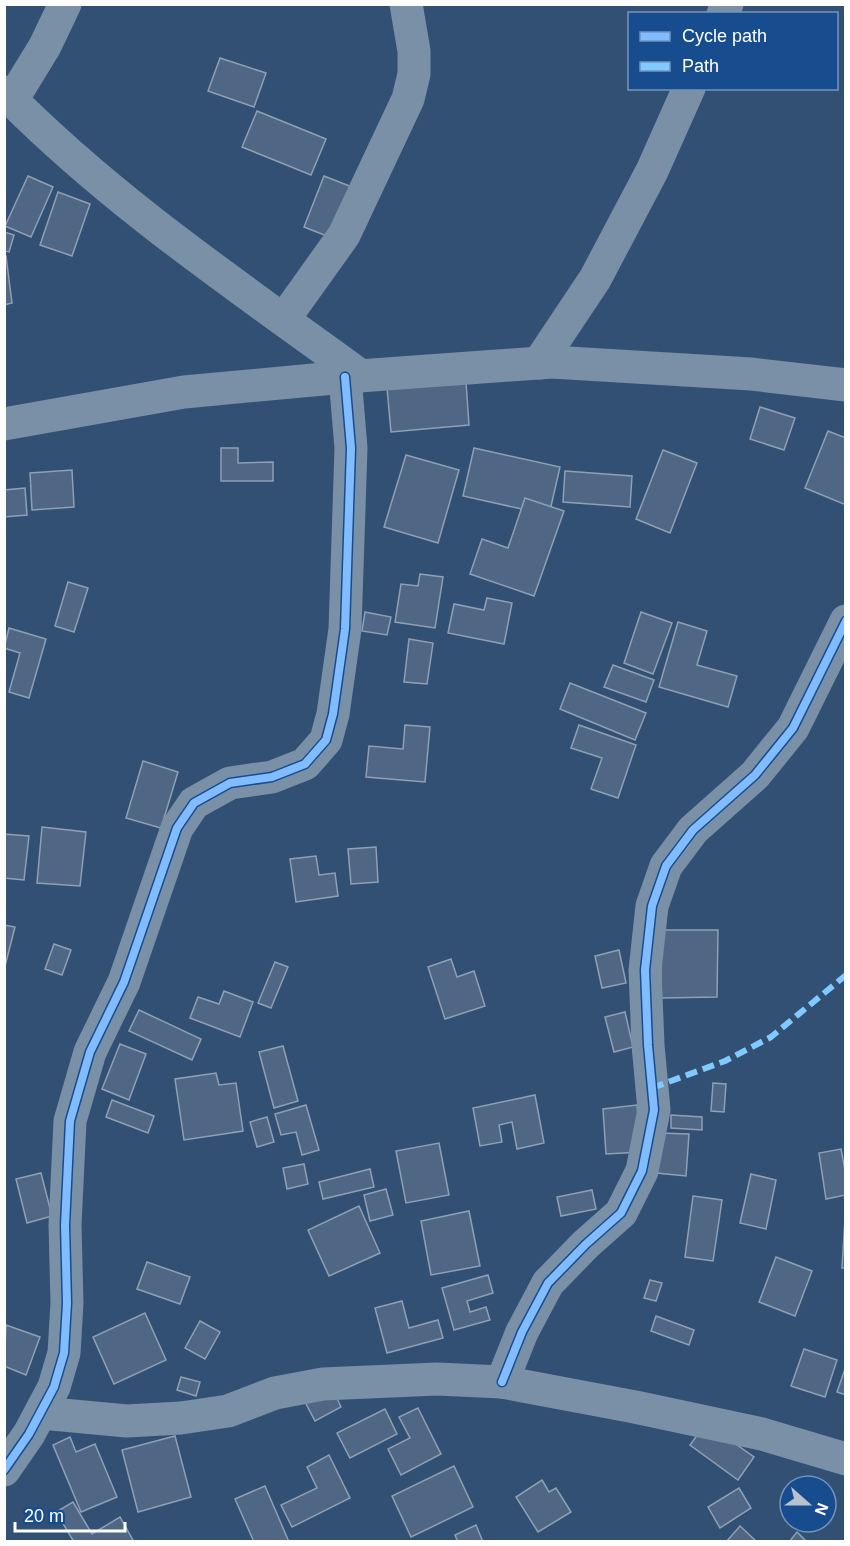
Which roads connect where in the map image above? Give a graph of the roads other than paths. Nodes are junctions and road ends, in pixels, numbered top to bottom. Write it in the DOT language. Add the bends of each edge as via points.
graph roads {
  1 [pos="65,4"];
  2 [pos="406,4"];
  3 [pos="688,90"];
  4 [pos="8,96"];
  5 [pos="284,319"];
  6 [pos="539,363"];
  7 [pos="353,376"];
  8 [pos="846,385"];
  9 [pos="4,424"];
  10 [pos="846,621"];
  11 [pos="502,1382"];
  12 [pos="40,1413"];
  13 [pos="846,1459"];
  14 [pos="4,1470"];
  1 -- 4 [label="street" via="45,46"];
  2 -- 5 [label="street" via="414,51 408,99 344,235"];
  3 -- 6 [label="street" via="652,171 595,279"];
  4 -- 5 [label="street" via="151,221"];
  5 -- 7 [label="street"];
  6 -- 7 [label="street"];
  6 -- 8 [label="street" via="751,374"];
  7 -- 9 [label="street" via="184,392"];
  7 -- 12 [label="street" via="345,629 326,740 305,764 272,777 230,783 194,803 177,828 124,982 90,1052 70,1121 64,1353 54,1387"];
  10 -- 11 [label="street" via="793,728 755,775 693,830 666,866 652,906 645,970 654,1110 642,1171 621,1213 548,1283"];
  11 -- 12 [label="street" via="437,1379 323,1384 275,1393 228,1411 181,1418 127,1421"];
  11 -- 13 [label="street" via="762,1434"];
  12 -- 14 [label="street"];
}
